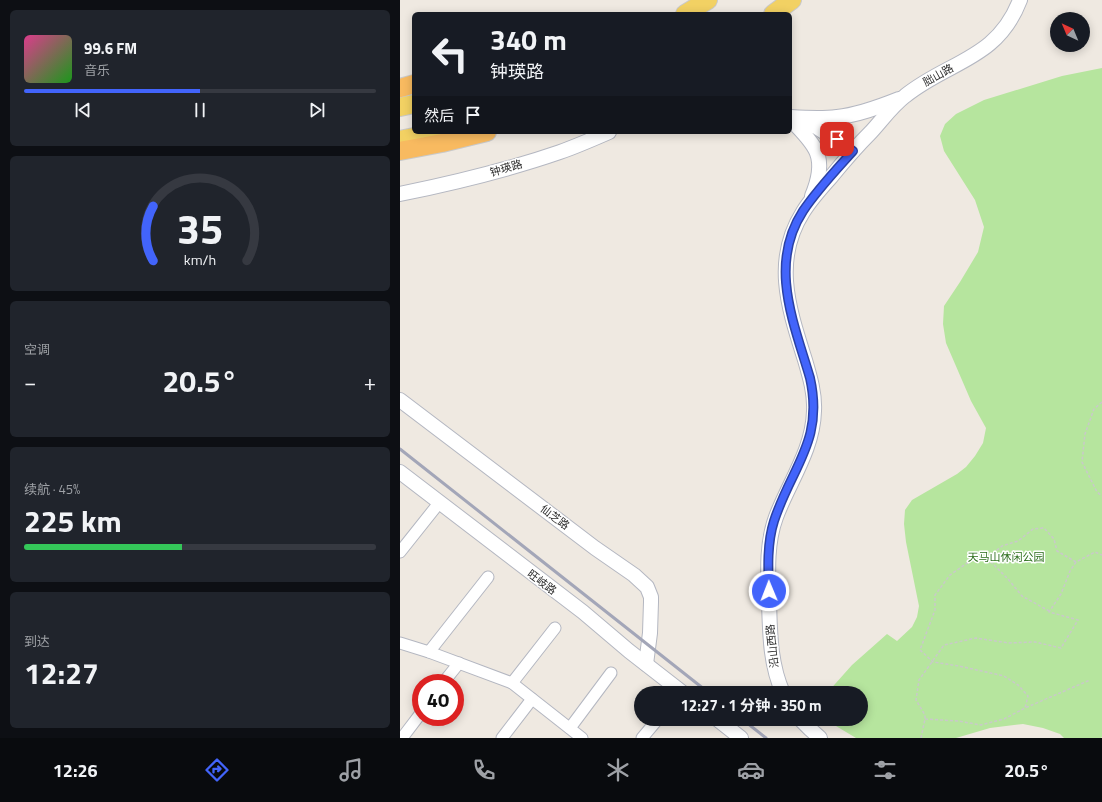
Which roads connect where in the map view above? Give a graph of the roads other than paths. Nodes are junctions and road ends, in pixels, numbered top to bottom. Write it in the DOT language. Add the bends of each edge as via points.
graph roads {
  1 [pos="708,0"];
  2 [pos="792,0"];
  3 [pos="1020,0"];
  4 [pos="688,12"];
  5 [pos="776,12"];
  6 [pos="412,85"];
  7 [pos="400,88"];
  8 [pos="903,97"];
  9 [pos="412,104"];
  10 [pos="400,107"];
  11 [pos="792,118"];
  12 [pos="792,119"];
  13 [pos="792,120"];
  14 [pos="428,134"];
  15 [pos="478,134"];
  16 [pos="604,134"];
  17 [pos="400,140"];
  18 [pos="400,151"];
  19 [pos="853,151"];
  20 [pos="400,194"];
  21 [pos="808,204"];
  22 [pos="400,400"];
  23 [pos="400,472"];
  24 [pos="439,503"];
  25 [pos="400,552"];
  26 [pos="488,577"];
  27 [pos="555,628"];
  28 [pos="400,643"];
  29 [pos="429,652"];
  30 [pos="459,663"];
  31 [pos="646,664"];
  32 [pos="611,673"];
  33 [pos="450,674"];
  34 [pos="512,683"];
  35 [pos="674,686"];
  36 [pos="780,686"];
  37 [pos="532,699"];
  38 [pos="412,725"];
  39 [pos="652,726"];
  40 [pos="726,726"];
  41 [pos="806,726"];
  42 [pos="570,728"];
  43 [pos="402,738"];
  44 [pos="502,738"];
  45 [pos="582,738"];
  46 [pos="642,738"];
  47 [pos="741,738"];
  48 [pos="820,738"];
  1 -- 4 [label="main road"];
  2 -- 5 [label="main road"];
  3 -- 8 [label="street, 胐山路" via="1005,29 988,46"];
  6 -- 7 [label="highway"];
  8 -- 11 [label="street" via="868,110 837,117"];
  8 -- 19 [label="street, 胐山路"];
  9 -- 10 [label="main road"];
  12 -- 19 [label="street" via="816,127"];
  13 -- 21 [label="street" via="817,153 818,175"];
  14 -- 17 [label="main road"];
  15 -- 18 [label="highway"];
  16 -- 20 [label="street, 钟瑛路" via="561,152 474,178"];
  19 -- 21 [label="street, 沿山西路"];
  21 -- 36 [label="street, 沿山西路" via="792,234 785,269 788,302 812,389 813,426 806,450 775,519 769,545 771,650"];
  22 -- 31 [label="street, 仙芝路" via="647,587 652,602"];
  23 -- 24 [label="street, 旺岐路"];
  24 -- 25 [label="street"];
  24 -- 31 [label="street, 旺岐路" via="583,612"];
  26 -- 29 [label="street"];
  27 -- 34 [label="street"];
  28 -- 29 [label="street"];
  29 -- 30 [label="street"];
  30 -- 33 [label="street"];
  30 -- 34 [label="street"];
  31 -- 35 [label="street, 旺岐路"];
  32 -- 42 [label="street"];
  34 -- 37 [label="street"];
  37 -- 42 [label="street"];
  37 -- 44 [label="street"];
  38 -- 43 [label="street"];
  39 -- 46 [label="street"];
  40 -- 47 [label="street"];
  41 -- 48 [label="street"];
  42 -- 45 [label="street"];
}
